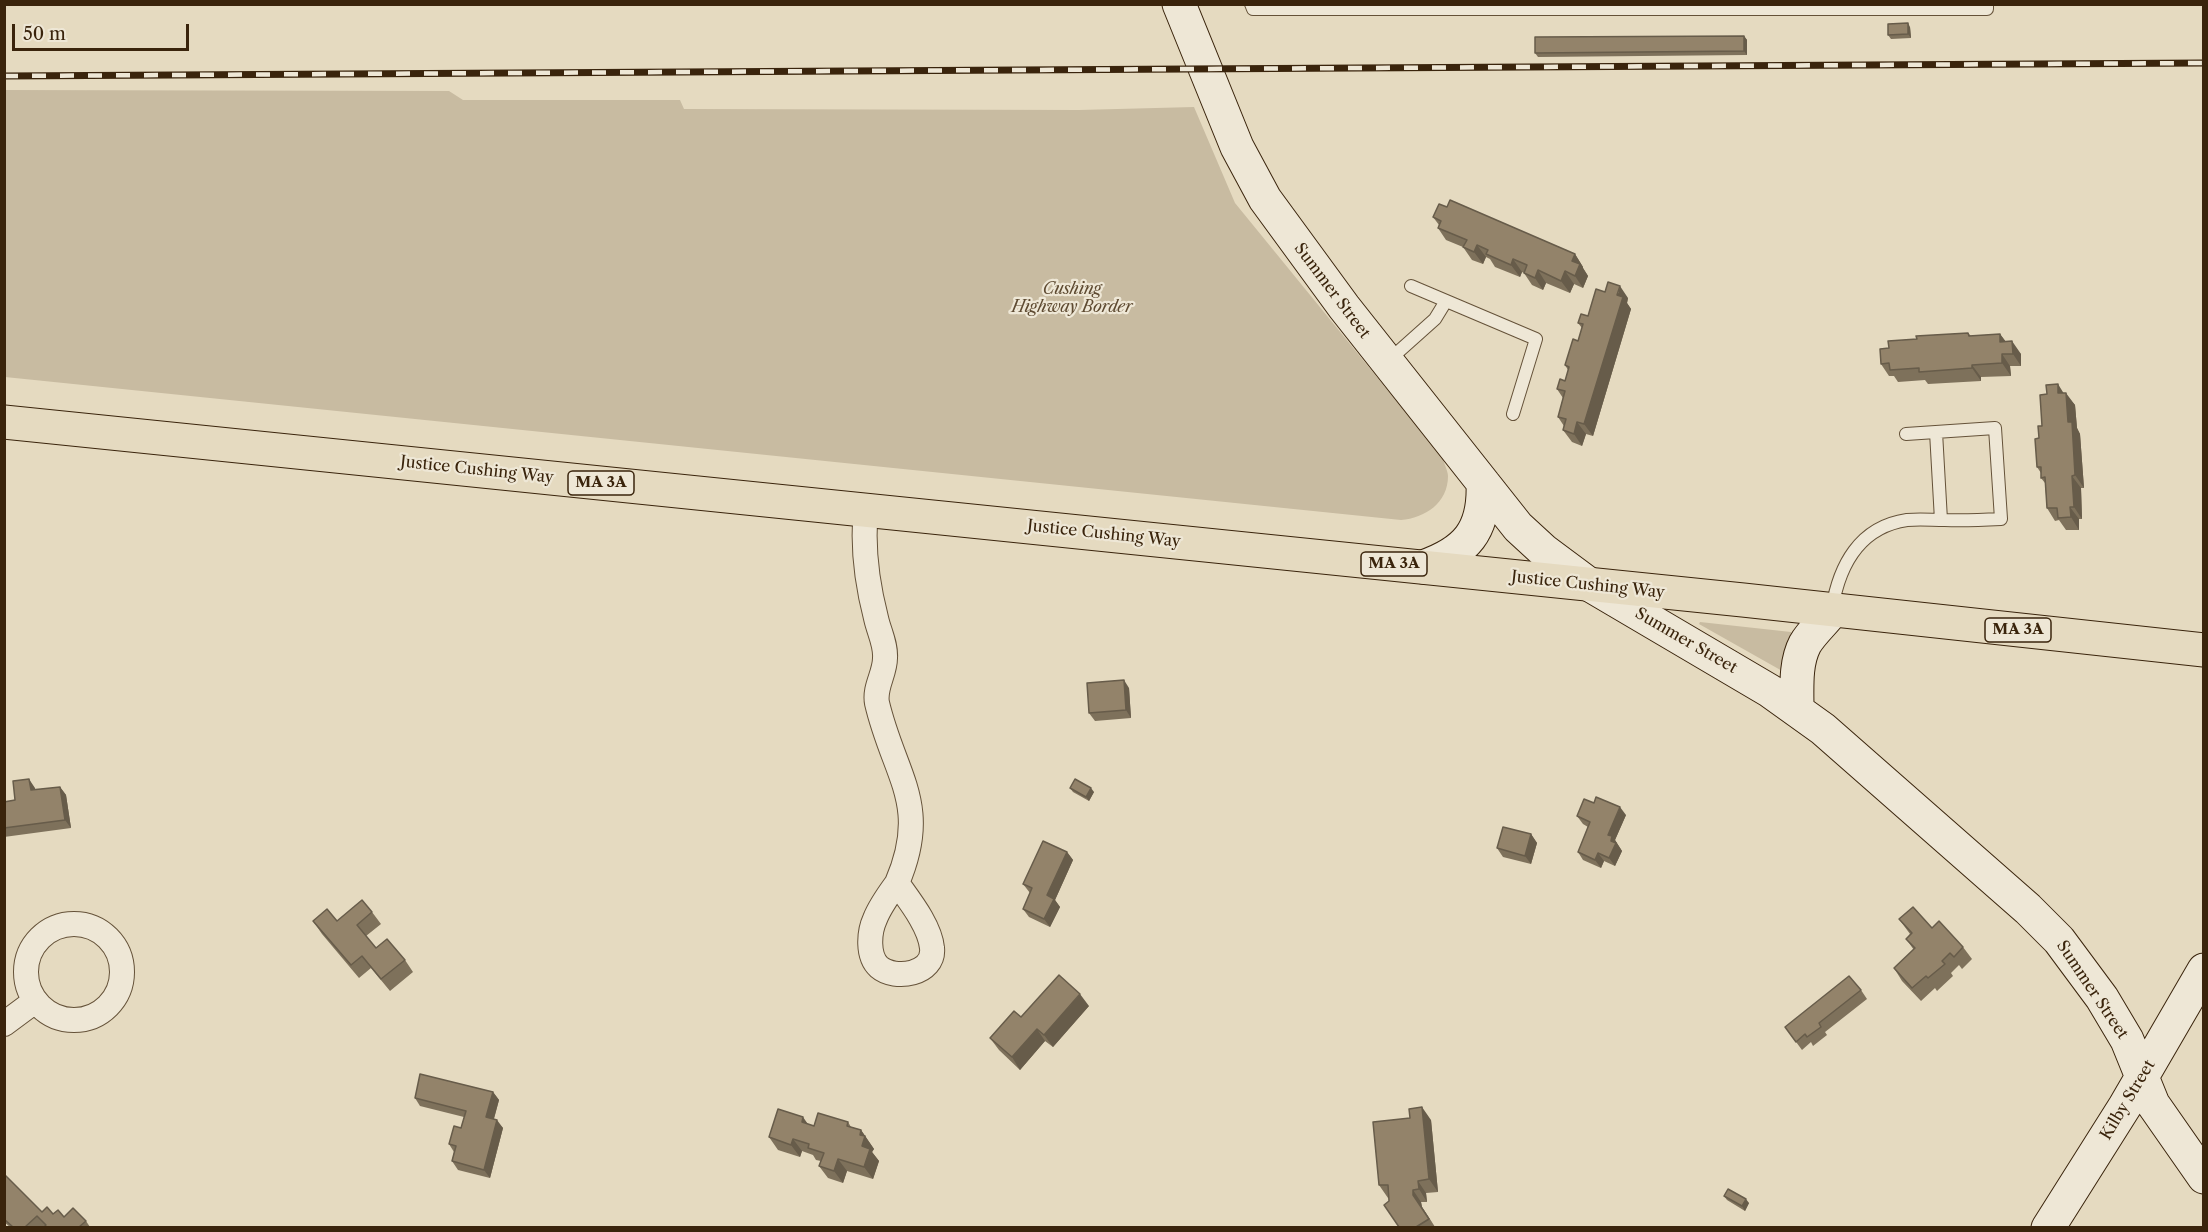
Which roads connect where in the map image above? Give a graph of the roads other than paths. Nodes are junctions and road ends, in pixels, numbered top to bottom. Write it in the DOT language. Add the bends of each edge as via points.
graph roads {
  1 [pos="1179,4"];
  2 [pos="1251,4"];
  3 [pos="1987,4"];
  4 [pos="1411,286"];
  5 [pos="1446,301"];
  6 [pos="1387,361"];
  7 [pos="1512,414"];
  8 [pos="4,422"];
  9 [pos="1936,432"];
  10 [pos="1906,434"];
  11 [pos="1483,483"];
  12 [pos="866,510"];
  13 [pos="1941,520"];
  14 [pos="1423,567"];
  15 [pos="1590,585"];
  16 [pos="1832,610"];
  17 [pos="2204,650"];
  18 [pos="1797,709"];
  19 [pos="897,883"];
  20 [pos="2204,970"];
  21 [pos="35,1001"];
  22 [pos="4,1024"];
  23 [pos="2142,1077"];
  24 [pos="2204,1177"];
  25 [pos="2048,1227"];
  1 -- 6 [label="street, Summer Street" via="1225,122 1256,183 1297,245"];
  2 -- 3 [label="lane" via="1253,9 1987,9"];
  4 -- 5 [label="lane"];
  5 -- 6 [label="lane" via="1435,319"];
  5 -- 7 [label="lane" via="1536,339"];
  6 -- 11 [label="street, Summer Street"];
  8 -- 12 [label="main road, Justice Cushing Way / MA 3A"];
  9 -- 10 [label="lane"];
  9 -- 13 [label="lane"];
  9 -- 13 [label="lane" via="1995,428 2001,519"];
  11 -- 14 [label="street" via="1484,501 1474,534 1444,560"];
  11 -- 15 [label="street, Summer Street" via="1518,527"];
  12 -- 14 [label="main road, Justice Cushing Way / MA 3A"];
  12 -- 19 [label="street" via="865,557 886,657 877,703 912,818 909,848"];
  13 -- 16 [label="lane" via="1897,522 1867,538 1842,568"];
  14 -- 15 [label="main road, Justice Cushing Way / MA 3A"];
  15 -- 16 [label="main road, Justice Cushing Way / MA 3A"];
  15 -- 18 [label="street, Summer Street"];
  16 -- 17 [label="main road, Justice Cushing Way / MA 3A"];
  16 -- 18 [label="street" via="1801,654"];
  18 -- 23 [label="street, Summer Street" via="2059,940 2122,1031"];
  20 -- 23 [label="street, Kilby Street"];
  21 -- 21 [label="street" via="55,1017 67,1020 80,1020 103,1011 115,998 122,981 123,968 114,945 106,936 83,925 70,924 46,933 30,952 26,965 26,978"];
  21 -- 22 [label="street"];
  23 -- 24 [label="street, Summer Street" via="2153,1104"];
  23 -- 25 [label="street, Kilby Street"];
}
